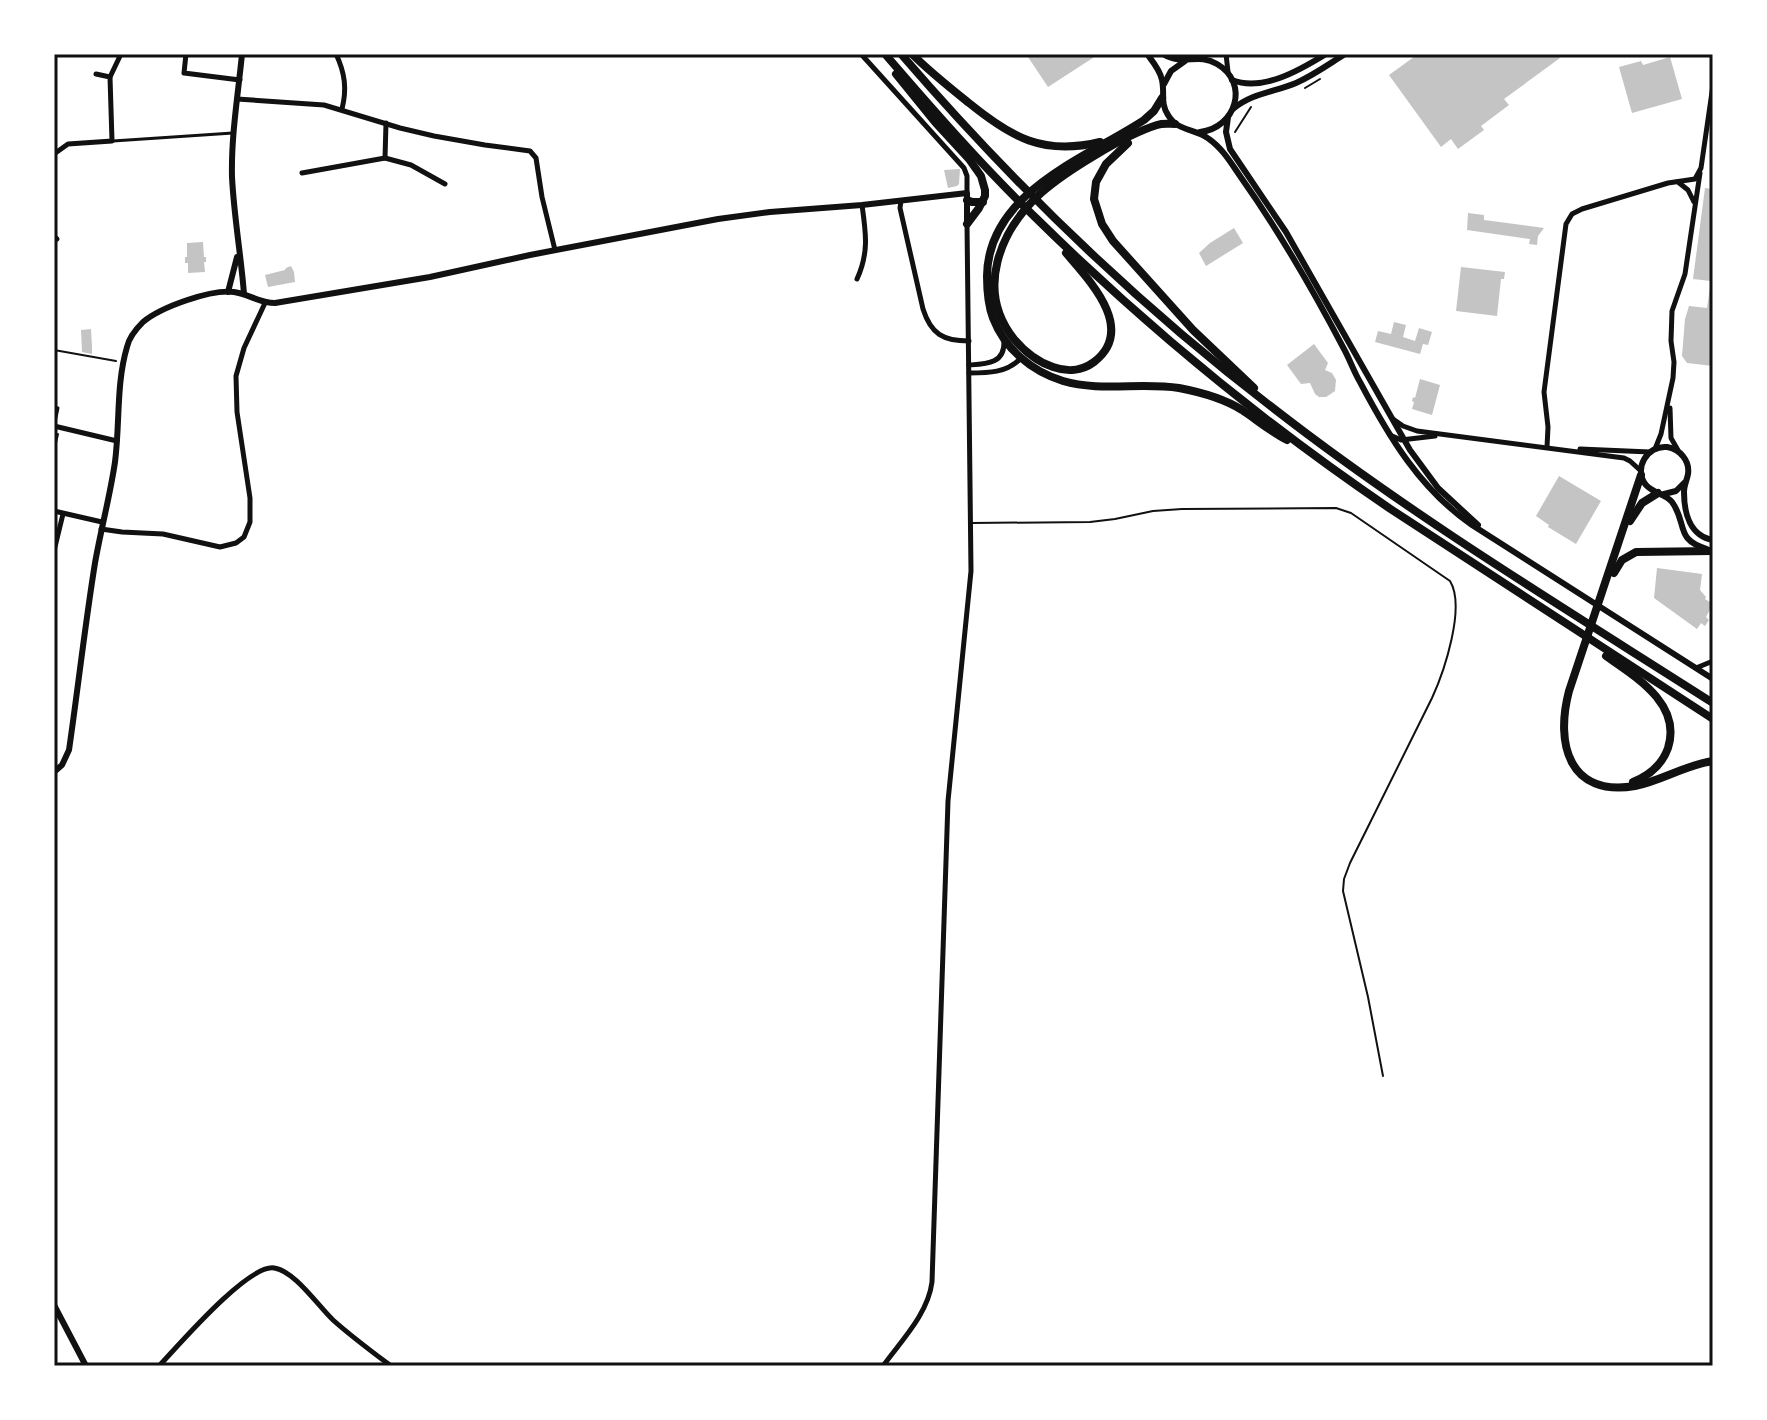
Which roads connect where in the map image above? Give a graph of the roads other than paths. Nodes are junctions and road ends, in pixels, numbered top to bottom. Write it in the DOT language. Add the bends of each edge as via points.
graph roads {
  1 [pos="121,54"];
  2 [pos="186,54"];
  3 [pos="242,54"];
  4 [pos="336,54"];
  5 [pos="861,54"];
  6 [pos="884,54"];
  7 [pos="901,54"];
  8 [pos="912,54"];
  9 [pos="1147,54"];
  10 [pos="1163,54"];
  11 [pos="1210,54"];
  12 [pos="1226,54"];
  13 [pos="1326,54"];
  14 [pos="1345,54"];
  15 [pos="1201,59"];
  16 [pos="1185,61"];
  17 [pos="96,74"];
  18 [pos="1230,76"];
  19 [pos="110,77"];
  20 [pos="240,80"];
  21 [pos="1713,85"];
  22 [pos="1163,86"];
  23 [pos="1162,98"];
  24 [pos="237,99"];
  25 [pos="342,109"];
  26 [pos="1233,109"];
  27 [pos="1228,117"];
  28 [pos="386,123"];
  29 [pos="1175,124"];
  30 [pos="1148,129"];
  31 [pos="1197,132"];
  32 [pos="233,133"];
  33 [pos="1108,140"];
  34 [pos="112,141"];
  35 [pos="54,154"];
  36 [pos="385,158"];
  37 [pos="1701,168"];
  38 [pos="302,173"];
  39 [pos="1677,182"];
  40 [pos="445,184"];
  41 [pos="967,196"];
  42 [pos="901,201"];
  43 [pos="983,202"];
  44 [pos="862,205"];
  45 [pos="1695,209"];
  46 [pos="1036,219"];
  47 [pos="967,224"];
  48 [pos="238,250"];
  49 [pos="555,251"];
  50 [pos="857,279"];
  51 [pos="225,292"];
  52 [pos="244,294"];
  53 [pos="265,303"];
  54 [pos="1003,337"];
  55 [pos="1015,340"];
  56 [pos="969,341"];
  57 [pos="1021,358"];
  58 [pos="969,365"];
  59 [pos="969,373"];
  60 [pos="1670,399"];
  61 [pos="54,407"];
  62 [pos="1277,411"];
  63 [pos="1390,416"];
  64 [pos="56,427"];
  65 [pos="1388,433"];
  66 [pos="1448,436"];
  67 [pos="1404,440"];
  68 [pos="117,441"];
  69 [pos="1303,447"];
  70 [pos="1547,447"];
  71 [pos="1563,449"];
  72 [pos="1652,451"];
  73 [pos="1680,453"];
  74 [pos="1641,473"];
  75 [pos="1684,483"];
  76 [pos="1660,494"];
  77 [pos="54,511"];
  78 [pos="63,514"];
  79 [pos="971,523"];
  80 [pos="101,526"];
  81 [pos="1497,540"];
  82 [pos="1713,540"];
  83 [pos="54,551"];
  84 [pos="1713,551"];
  85 [pos="1616,555"];
  86 [pos="1602,595"];
  87 [pos="1608,654"];
  88 [pos="1713,661"];
  89 [pos="1696,668"];
  90 [pos="1713,679"];
  91 [pos="1713,703"];
  92 [pos="1713,719"];
  93 [pos="1713,761"];
  94 [pos="54,772"];
  95 [pos="1622,787"];
  96 [pos="1383,1076"];
  97 [pos="54,1305"];
  98 [pos="86,1366"];
  99 [pos="159,1366"];
  100 [pos="391,1366"];
  101 [pos="883,1366"];
  1 -- 19 [label="street"];
  2 -- 20 [label="street" via="184,73"];
  3 -- 20 [label="street"];
  4 -- 25 [label="street" via="345,83"];
  5 -- 41 [label="street" via="964,168"];
  6 -- 43 [label="highway" via="976,169 985,190"];
  6 -- 46 [label="highway"];
  7 -- 62 [label="highway" via="1046,210 1141,299"];
  8 -- 33 [label="highway" via="993,122 1022,139 1057,146"];
  9 -- 22 [label="street"];
  10 -- 16 [label="street"];
  11 -- 15 [label="street"];
  12 -- 18 [label="street"];
  13 -- 18 [label="street" via="1262,83"];
  14 -- 26 [label="street" via="1305,79 1251,96"];
  15 -- 16 [label="street"];
  15 -- 18 [label="street" via="1216,63"];
  16 -- 22 [label="street"];
  17 -- 19 [label="street"];
  18 -- 26 [label="street"];
  19 -- 34 [label="street"];
  20 -- 24 [label="street"];
  21 -- 37 [label="street"];
  22 -- 23 [label="street"];
  23 -- 29 [label="street"];
  23 -- 33 [label="highway" via="1144,120"];
  24 -- 25 [label="street"];
  24 -- 32 [label="street"];
  25 -- 28 [label="street"];
  26 -- 27 [label="street"];
  27 -- 31 [label="street" via="1214,129"];
  27 -- 63 [label="street" via="1232,154 1286,232"];
  28 -- 36 [label="street"];
  28 -- 49 [label="street" via="532,152"];
  29 -- 30 [label="highway"];
  29 -- 31 [label="street"];
  30 -- 55 [label="highway" via="1057,181 1012,224 999,253 995,285 1000,312"];
  30 -- 62 [label="highway" via="1099,174 1094,199 1102,224 1193,330"];
  31 -- 65 [label="street" via="1220,149 1280,236"];
  32 -- 34 [label="street"];
  32 -- 48 [label="street"];
  33 -- 54 [label="highway" via="1039,184 1002,225 989,257 987,283 990,308"];
  34 -- 35 [label="street" via="68,144"];
  36 -- 38 [label="street"];
  36 -- 40 [label="street"];
  37 -- 39 [label="street" via="1695,179"];
  37 -- 45 [label="street"];
  39 -- 45 [label="street" via="1694,199"];
  39 -- 70 [label="street" via="1582,209 1567,221 1544,392"];
  41 -- 42 [label="street"];
  41 -- 43 [label="highway"];
  41 -- 47 [label="street"];
  42 -- 44 [label="street"];
  42 -- 56 [label="street" via="929,324 945,338"];
  43 -- 47 [label="highway"];
  44 -- 49 [label="street" via="718,219"];
  44 -- 50 [label="street" via="865,260"];
  45 -- 60 [label="street" via="1685,274 1672,311"];
  46 -- 55 [label="highway" via="1095,288 1106,307 1110,333 1096,360 1073,370 1045,364"];
  46 -- 69 [label="highway" via="1191,358"];
  47 -- 56 [label="street"];
  48 -- 51 [label="street"];
  48 -- 52 [label="street"];
  49 -- 53 [label="street"];
  51 -- 52 [label="street"];
  51 -- 68 [label="street" via="153,315 130,338"];
  52 -- 53 [label="street"];
  53 -- 80 [label="street" via="236,376 250,506 244,537 220,547"];
  54 -- 57 [label="highway"];
  54 -- 58 [label="street" via="998,359"];
  55 -- 57 [label="highway"];
  56 -- 58 [label="street"];
  57 -- 59 [label="street" via="1003,370"];
  57 -- 69 [label="highway" via="1073,383 1166,386 1208,395"];
  58 -- 59 [label="street"];
  59 -- 79 [label="street"];
  60 -- 72 [label="street"];
  60 -- 73 [label="street" via="1672,441"];
  61 -- 64 [label="street"];
  62 -- 91 [label="highway" via="1404,503"];
  63 -- 66 [label="street" via="1411,429"];
  63 -- 67 [label="street"];
  64 -- 68 [label="street"];
  65 -- 67 [label="street"];
  65 -- 81 [label="street" via="1441,500"];
  66 -- 67 [label="street"];
  66 -- 70 [label="street"];
  67 -- 81 [label="street" via="1438,488"];
  68 -- 80 [label="street"];
  69 -- 87 [label="highway"];
  70 -- 71 [label="street"];
  71 -- 72 [label="street"];
  71 -- 74 [label="street" via="1626,458"];
  72 -- 73 [label="street" via="1666,447"];
  72 -- 74 [label="street"];
  73 -- 75 [label="street" via="1688,469"];
  74 -- 76 [label="street" via="1647,486"];
  74 -- 85 [label="highway"];
  75 -- 76 [label="street" via="1674,492"];
  75 -- 82 [label="street" via="1693,529"];
  76 -- 84 [label="street" via="1673,503 1688,539"];
  76 -- 85 [label="highway" via="1637,508"];
  77 -- 78 [label="street"];
  78 -- 80 [label="street"];
  78 -- 83 [label="street"];
  79 -- 96 [label="lane" via="1090,522 1182,509 1336,508 1450,581 1456,607 1441,677 1344,879"];
  79 -- 101 [label="street" via="969,598 948,801 931,1289 920,1315"];
  80 -- 94 [label="street" via="69,750"];
  81 -- 89 [label="street"];
  84 -- 86 [label="highway" via="1631,553"];
  85 -- 86 [label="highway"];
  86 -- 95 [label="highway" via="1569,691 1563,735 1580,772 1598,783"];
  87 -- 92 [label="highway"];
  87 -- 95 [label="highway" via="1654,694 1670,725 1659,763"];
  88 -- 89 [label="street"];
  89 -- 90 [label="street"];
  93 -- 95 [label="highway"];
  97 -- 98 [label="street"];
  99 -- 100 [label="street" via="228,1294 273,1267 290,1276"];
}
